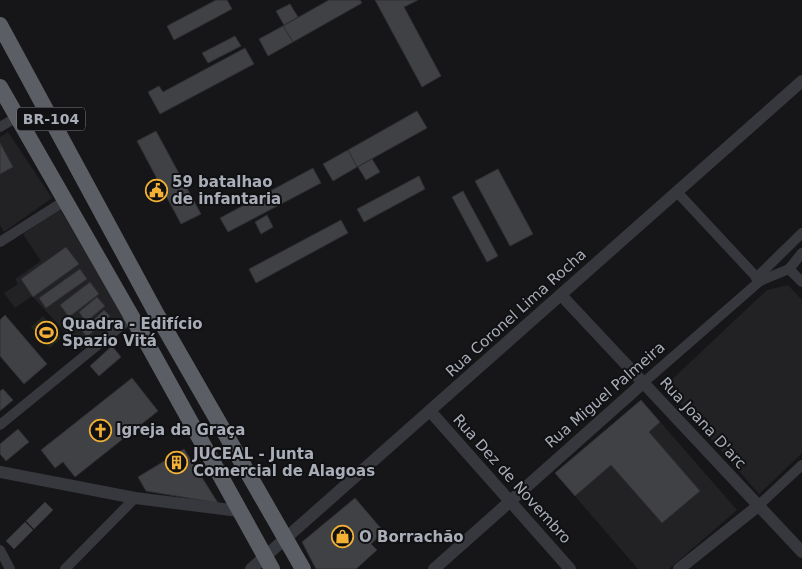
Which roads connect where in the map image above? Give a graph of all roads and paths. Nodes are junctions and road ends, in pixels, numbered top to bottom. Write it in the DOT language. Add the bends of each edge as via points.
graph roads {
  1 [pos="0,25"];
  2 [pos="802,81"];
  3 [pos="0,87"];
  4 [pos="17,117"];
  5 [pos="0,127"];
  6 [pos="677,192"];
  7 [pos="66,200"];
  8 [pos="802,233"];
  9 [pos="0,242"];
  10 [pos="802,253"];
  11 [pos="789,269"];
  12 [pos="758,280"];
  13 [pos="802,282"];
  14 [pos="561,295"];
  15 [pos="122,300"];
  16 [pos="155,310"];
  17 [pos="132,317"];
  18 [pos="148,345"];
  19 [pos="643,383"];
  20 [pos="430,411"];
  21 [pos="0,426"];
  22 [pos="802,465"];
  23 [pos="0,472"];
  24 [pos="135,498"];
  25 [pos="510,500"];
  26 [pos="758,506"];
  27 [pos="239,511"];
  28 [pos="286,539"];
  29 [pos="0,550"];
  30 [pos="802,552"];
  31 [pos="268,563"];
  32 [pos="10,569"];
  33 [pos="65,569"];
  34 [pos="251,569"];
  35 [pos="303,569"];
  36 [pos="434,569"];
  37 [pos="570,569"];
  38 [pos="679,569"];
  1 -- 16 [label="highway, BR-104"];
  2 -- 6 [label="street, Rua Coronel Lima Rocha"];
  3 -- 4 [label="highway, BR-104"];
  4 -- 5 [label="street"];
  4 -- 7 [label="highway, BR-104"];
  6 -- 12 [label="street"];
  6 -- 14 [label="street, Rua Coronel Lima Rocha"];
  7 -- 9 [label="street"];
  7 -- 15 [label="highway, BR-104"];
  8 -- 12 [label="street, Rua Miguel Palmeira"];
  10 -- 11 [label="street, Rua Miguel Palmeira"];
  11 -- 12 [label="street, Rua Miguel Palmeira"];
  11 -- 13 [label="street"];
  12 -- 19 [label="street, Rua Miguel Palmeira"];
  14 -- 19 [label="street, Rua Joana D'arc"];
  14 -- 20 [label="street, Rua Coronel Lima Rocha"];
  15 -- 16 [label="highway"];
  15 -- 17 [label="highway, BR-104"];
  16 -- 18 [label="highway"];
  16 -- 28 [label="highway, BR-104"];
  17 -- 18 [label="highway, BR-104"];
  17 -- 21 [label="street"];
  18 -- 27 [label="highway, BR-104"];
  19 -- 25 [label="street, Rua Miguel Palmeira"];
  19 -- 26 [label="street, Rua Joana D'arc"];
  20 -- 25 [label="street, Rua Dez de Novembro"];
  20 -- 28 [label="street, Rua Coronel Lima Rocha"];
  22 -- 26 [label="street"];
  23 -- 24 [label="street"];
  24 -- 27 [label="street"];
  24 -- 33 [label="street"];
  25 -- 36 [label="street, Rua Miguel Palmeira"];
  25 -- 37 [label="street, Rua Dez de Novembro"];
  26 -- 30 [label="street, Rua Joana D'arc"];
  26 -- 38 [label="street"];
  27 -- 31 [label="highway, BR-104"];
  28 -- 31 [label="street, Rua Coronel Lima Rocha"];
  28 -- 35 [label="highway, BR-104"];
  29 -- 32 [label="street"];
  31 -- 34 [label="street, Rua Coronel Lima Rocha"];
}
